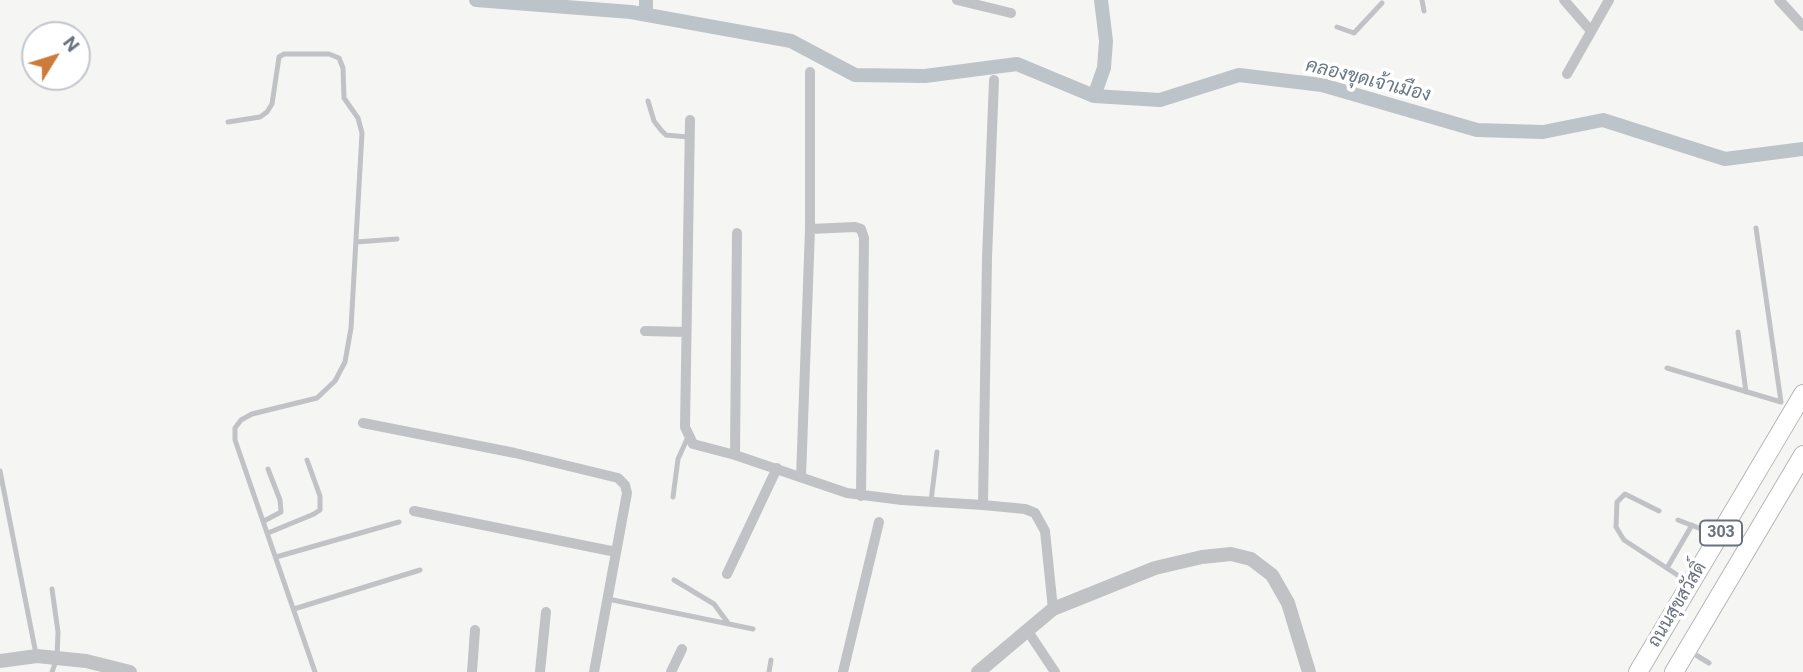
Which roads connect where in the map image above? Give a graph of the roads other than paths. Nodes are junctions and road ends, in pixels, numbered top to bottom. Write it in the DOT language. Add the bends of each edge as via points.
graph roads {
  1 [pos="957,0"];
  2 [pos="1422,0"];
  3 [pos="1564,0"];
  4 [pos="1609,0"];
  5 [pos="1784,2"];
  6 [pos="1382,4"];
  7 [pos="1424,10"];
  8 [pos="1011,13"];
  9 [pos="1803,26"];
  10 [pos="1337,27"];
  11 [pos="1591,31"];
  12 [pos="810,72"];
  13 [pos="1567,74"];
  14 [pos="995,80"];
  15 [pos="648,101"];
  16 [pos="690,120"];
  17 [pos="228,122"];
  18 [pos="688,137"];
  19 [pos="1756,228"];
  20 [pos="810,229"];
  21 [pos="737,233"];
  22 [pos="397,239"];
  23 [pos="356,242"];
  24 [pos="645,331"];
  25 [pos="686,332"];
  26 [pos="1738,332"];
  27 [pos="1667,368"];
  28 [pos="1746,392"];
  29 [pos="1793,401"];
  30 [pos="363,423"];
  31 [pos="688,437"];
  32 [pos="937,452"];
  33 [pos="735,455"];
  34 [pos="1803,455"];
  35 [pos="307,460"];
  36 [pos="777,468"];
  37 [pos="268,469"];
  38 [pos="0,471"];
  39 [pos="801,477"];
  40 [pos="861,496"];
  41 [pos="673,497"];
  42 [pos="930,502"];
  43 [pos="983,505"];
  44 [pos="414,511"];
  45 [pos="1659,511"];
  46 [pos="1678,520"];
  47 [pos="264,521"];
  48 [pos="399,522"];
  49 [pos="879,522"];
  50 [pos="1692,525"];
  51 [pos="268,533"];
  52 [pos="1719,536"];
  53 [pos="616,552"];
  54 [pos="276,557"];
  55 [pos="1667,568"];
  56 [pos="420,570"];
  57 [pos="727,574"];
  58 [pos="674,580"];
  59 [pos="1691,584"];
  60 [pos="52,589"];
  61 [pos="608,599"];
  62 [pos="294,609"];
  63 [pos="1053,609"];
  64 [pos="546,612"];
  65 [pos="729,624"];
  66 [pos="752,629"];
  67 [pos="1027,629"];
  68 [pos="475,630"];
  69 [pos="682,649"];
  70 [pos="1687,650"];
  71 [pos="37,656"];
  72 [pos="771,660"];
  73 [pos="0,661"];
  74 [pos="1709,663"];
  75 [pos="55,665"];
  76 [pos="130,672"];
  77 [pos="315,672"];
  78 [pos="472,672"];
  79 [pos="540,672"];
  80 [pos="594,672"];
  81 [pos="671,672"];
  82 [pos="769,672"];
  83 [pos="843,672"];
  84 [pos="978,672"];
  85 [pos="1055,672"];
  86 [pos="1309,672"];
  87 [pos="1638,672"];
  88 [pos="1674,672"];
  1 -- 8 [label="street"];
  2 -- 7 [label="lane"];
  3 -- 11 [label="street"];
  4 -- 11 [label="street"];
  5 -- 9 [label="street"];
  6 -- 10 [label="lane" via="1354,33"];
  11 -- 13 [label="street"];
  12 -- 20 [label="street"];
  14 -- 43 [label="street"];
  15 -- 18 [label="lane" via="654,121 666,135"];
  16 -- 18 [label="street"];
  17 -- 23 [label="lane" via="267,112 277,63 284,54 339,58 344,98 358,118 362,134"];
  18 -- 25 [label="street"];
  19 -- 29 [label="lane"];
  20 -- 39 [label="street"];
  20 -- 40 [label="street" via="855,227 864,238"];
  21 -- 33 [label="street"];
  22 -- 23 [label="lane"];
  23 -- 47 [label="lane" via="351,328 345,362 335,382 317,398 252,414 235,428"];
  24 -- 25 [label="street"];
  25 -- 31 [label="street"];
  26 -- 28 [label="lane"];
  27 -- 28 [label="lane"];
  28 -- 29 [label="lane"];
  29 -- 52 [label="main road, ถนนสุขสวัสดิ์ / 303"];
  30 -- 53 [label="street" via="618,478 627,493"];
  31 -- 33 [label="street" via="699,447"];
  31 -- 41 [label="lane" via="678,459"];
  32 -- 42 [label="lane"];
  33 -- 36 [label="street"];
  34 -- 70 [label="main road, ถนนสุขสวัสดิ์ / 303"];
  35 -- 51 [label="lane" via="320,496 320,510"];
  36 -- 39 [label="street"];
  36 -- 57 [label="street"];
  37 -- 47 [label="lane" via="281,512"];
  38 -- 71 [label="lane"];
  39 -- 40 [label="street"];
  40 -- 42 [label="street"];
  42 -- 43 [label="street"];
  43 -- 63 [label="street" via="1035,513 1045,530"];
  44 -- 53 [label="street"];
  45 -- 55 [label="lane" via="1625,494 1616,502 1616,527 1623,540"];
  46 -- 50 [label="lane"];
  47 -- 51 [label="lane"];
  48 -- 54 [label="lane"];
  49 -- 83 [label="street"];
  50 -- 52 [label="lane"];
  50 -- 55 [label="lane"];
  51 -- 54 [label="lane"];
  52 -- 59 [label="main road, ถนนสุขสวัสดิ์ / 303"];
  53 -- 61 [label="street"];
  54 -- 62 [label="lane"];
  55 -- 59 [label="lane"];
  56 -- 62 [label="lane"];
  58 -- 65 [label="lane" via="714,604"];
  59 -- 87 [label="main road, ถนนสุขสวัสดิ์ / 303"];
  60 -- 75 [label="lane" via="58,632"];
  61 -- 65 [label="lane"];
  61 -- 80 [label="street"];
  62 -- 77 [label="lane"];
  63 -- 67 [label="street"];
  63 -- 86 [label="street" via="1155,568 1231,554 1251,559 1272,575 1288,603"];
  64 -- 79 [label="street"];
  65 -- 66 [label="lane"];
  67 -- 84 [label="street"];
  67 -- 85 [label="street"];
  68 -- 78 [label="street"];
  69 -- 81 [label="street"];
  70 -- 74 [label="lane"];
  70 -- 88 [label="main road, ถนนสุขสวัสดิ์ / 303"];
  71 -- 73 [label="street"];
  71 -- 75 [label="street"];
  72 -- 82 [label="lane"];
  75 -- 76 [label="street" via="86,661"];
}
